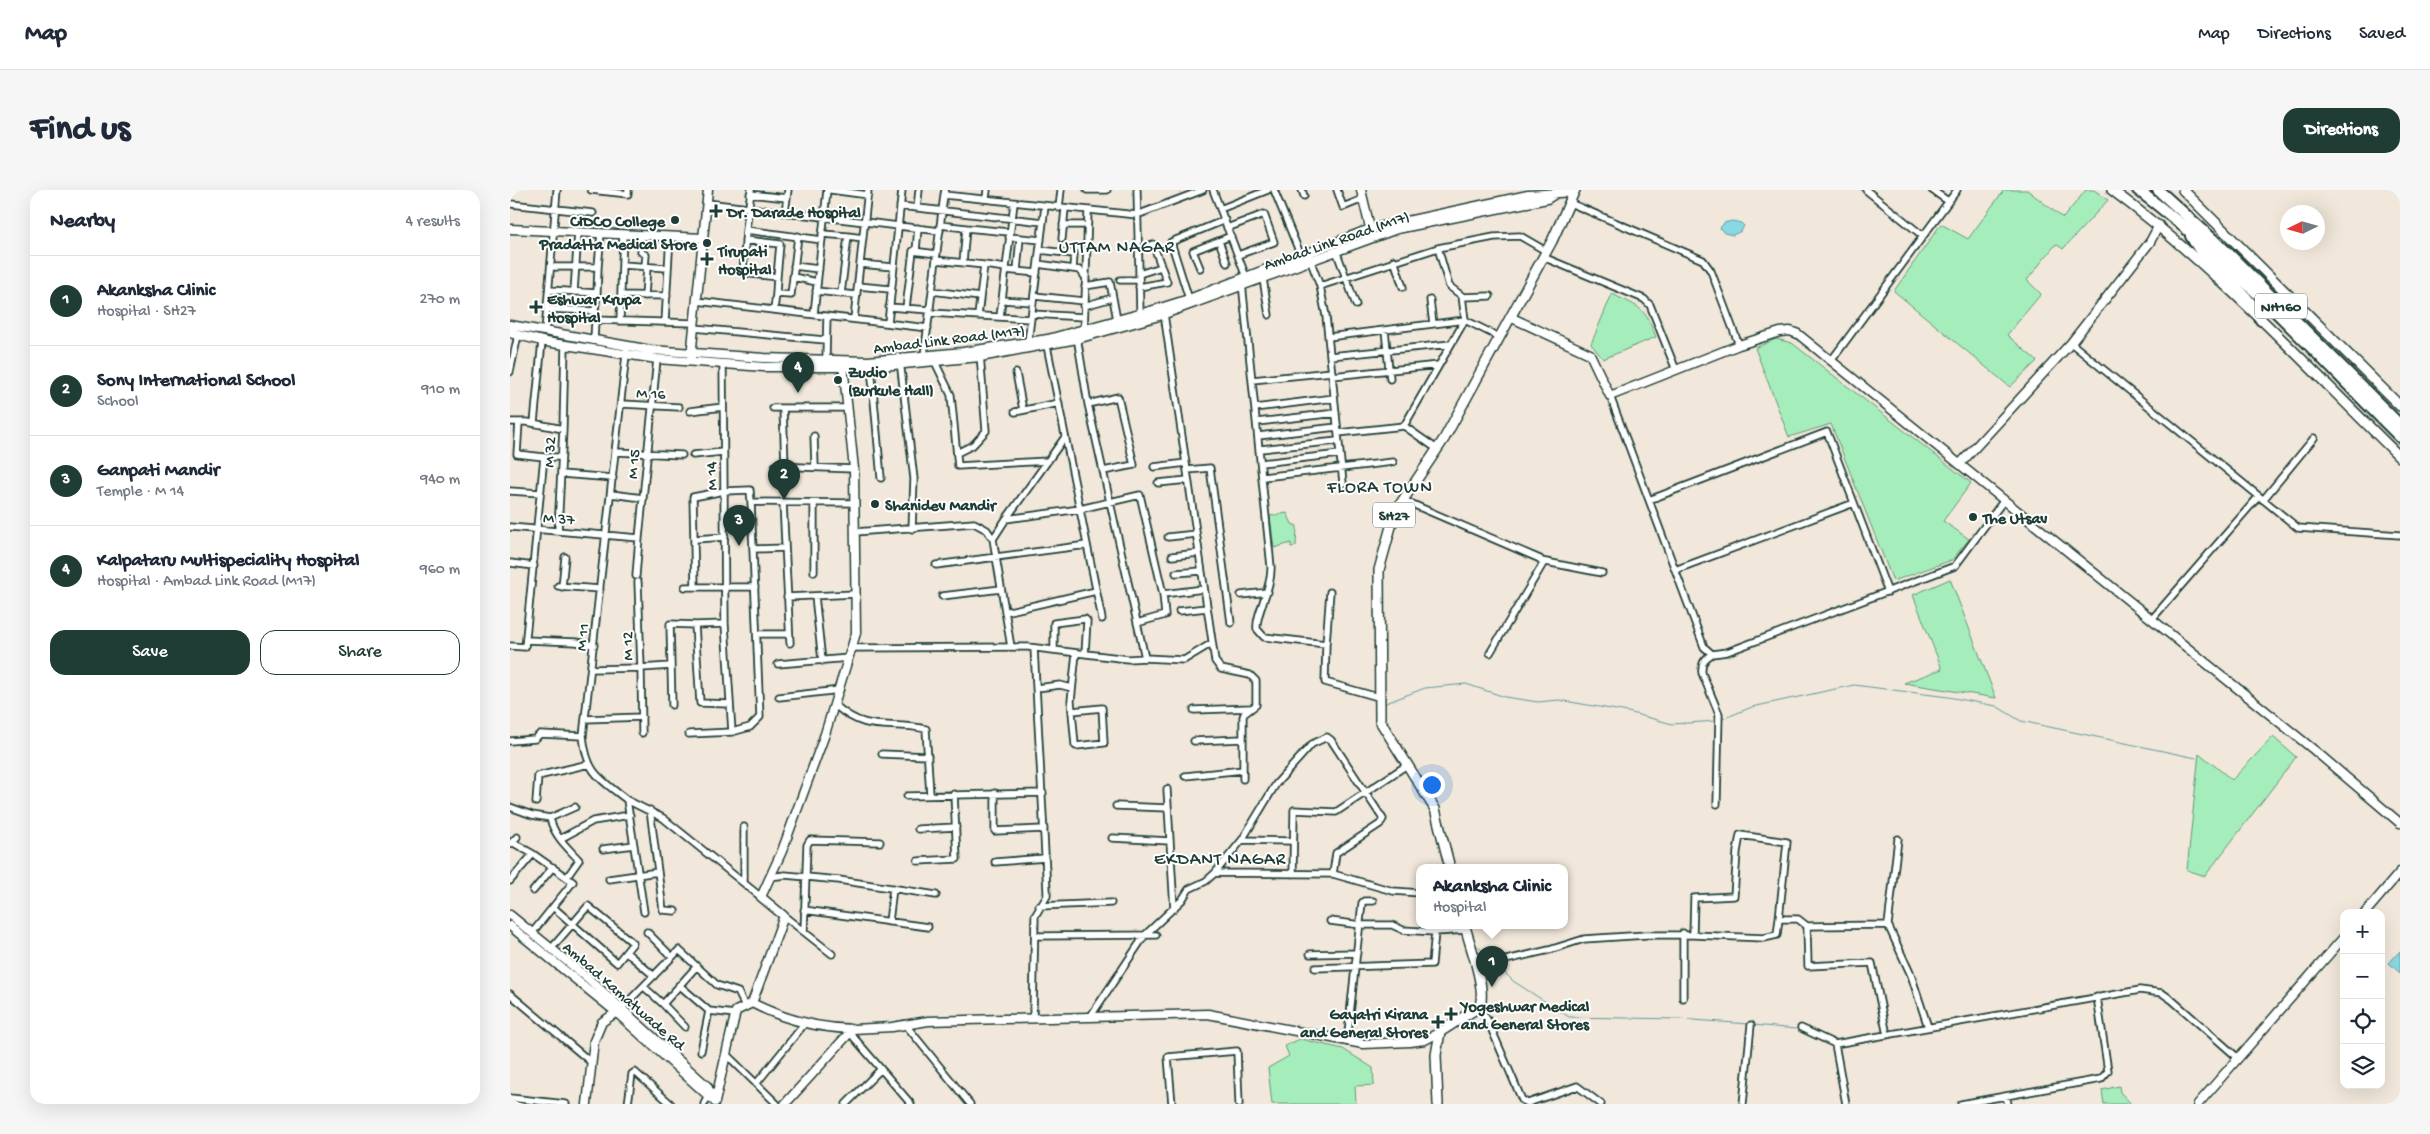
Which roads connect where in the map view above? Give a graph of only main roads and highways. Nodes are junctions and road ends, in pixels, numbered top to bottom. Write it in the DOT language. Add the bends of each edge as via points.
graph roads {
  1 [pos="2112,190"];
  2 [pos="2138,190"];
  3 [pos="2158,190"];
  4 [pos="2183,190"];
  5 [pos="1575,191"];
  6 [pos="2187,229"];
  7 [pos="2261,320"];
  8 [pos="2400,406"];
  9 [pos="2400,426"];
  10 [pos="2400,437"];
  11 [pos="2400,457"];
  12 [pos="1449,864"];
  13 [pos="1465,929"];
  14 [pos="1438,1104"];
  1 -- 7 [label="main road" via="2159,225"];
  2 -- 6 [label="highway, NH160"];
  3 -- 9 [label="highway, NH160" via="2229,254"];
  4 -- 8 [label="main road"];
  5 -- 12 [label="main road, SH27 / SH27" via="1437,449 1395,512 1379,570 1380,721 1435,809"];
  6 -- 7 [label="highway" via="2203,255 2256,309"];
  6 -- 10 [label="highway, NH160"];
  7 -- 11 [label="main road"];
  13 -- 14 [label="main road" via="1482,997 1479,1007 1440,1032 1436,1043"];
}
